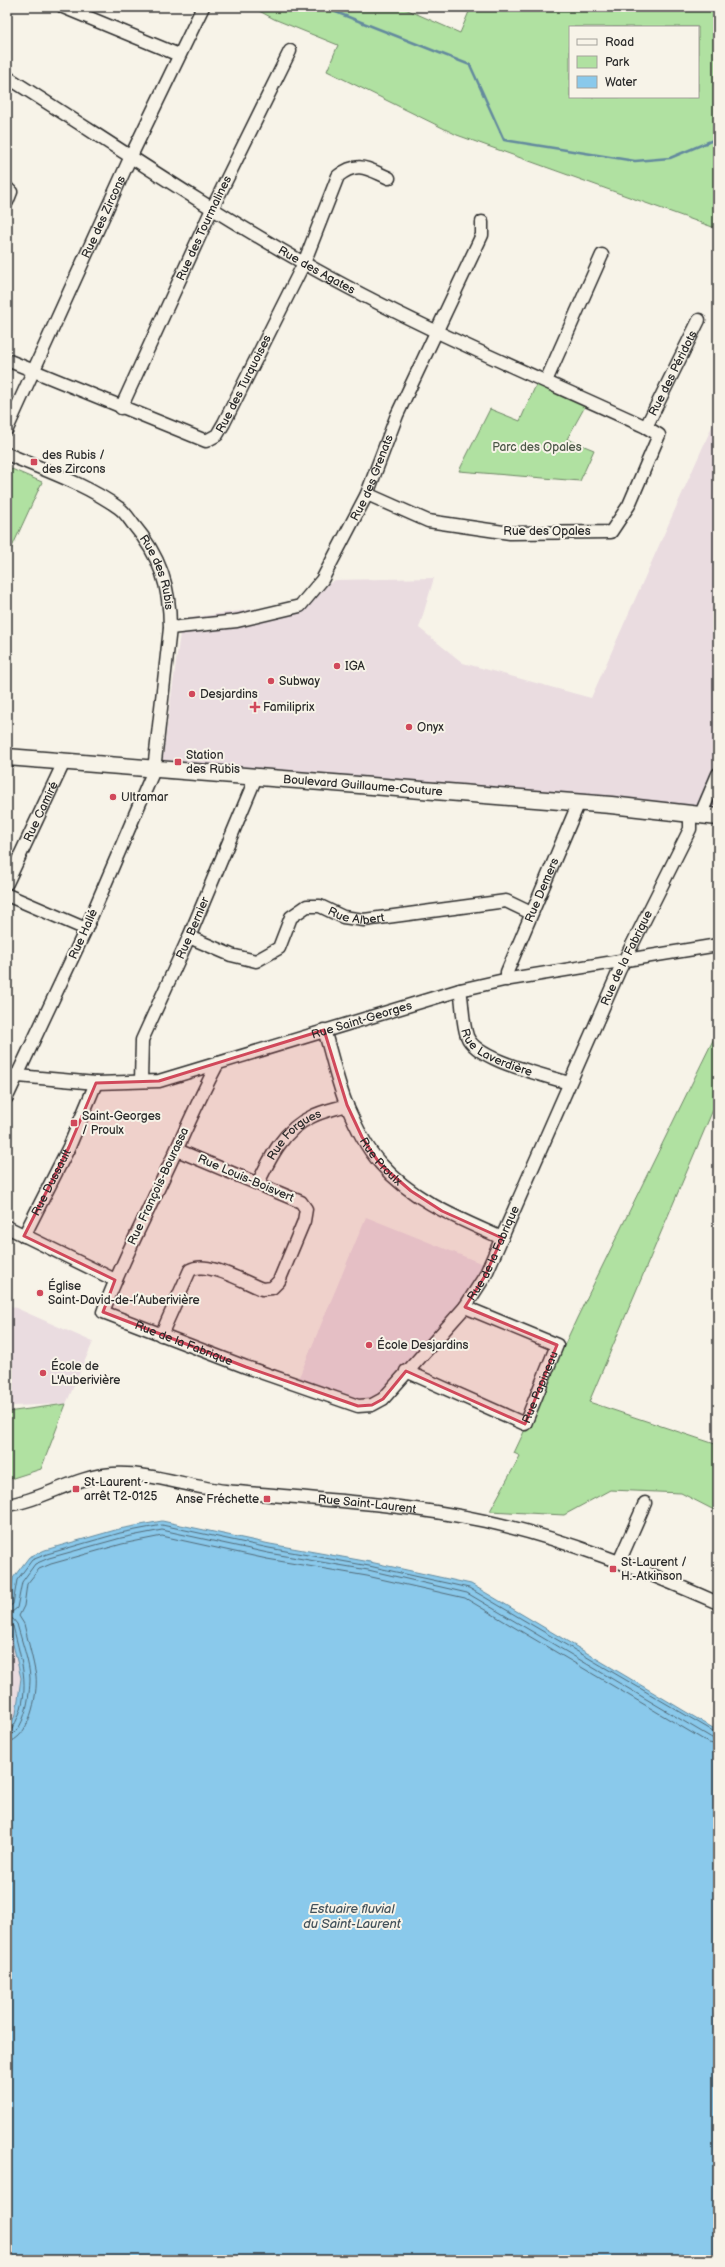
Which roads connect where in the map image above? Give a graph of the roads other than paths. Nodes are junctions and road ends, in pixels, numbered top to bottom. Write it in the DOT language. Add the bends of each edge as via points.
graph roads {
  1 [pos="63,7"];
  2 [pos="203,7"];
  3 [pos="290,51"];
  4 [pos="179,55"];
  5 [pos="7,77"];
  6 [pos="131,156"];
  7 [pos="389,178"];
  8 [pos="7,188"];
  9 [pos="7,202"];
  10 [pos="212,209"];
  11 [pos="482,222"];
  12 [pos="602,255"];
  13 [pos="304,263"];
  14 [pos="699,320"];
  15 [pos="436,331"];
  16 [pos="7,360"];
  17 [pos="33,370"];
  18 [pos="546,381"];
  19 [pos="121,408"];
  20 [pos="646,427"];
  21 [pos="7,429"];
  22 [pos="7,454"];
  23 [pos="367,494"];
  24 [pos="170,628"];
  25 [pos="7,757"];
  26 [pos="64,762"];
  27 [pos="154,770"];
  28 [pos="718,774"];
  29 [pos="256,777"];
  30 [pos="579,802"];
  31 [pos="695,815"];
  32 [pos="718,816"];
  33 [pos="7,883"];
  34 [pos="7,895"];
  35 [pos="531,913"];
  36 [pos="86,929"];
  37 [pos="189,937"];
  38 [pos="718,945"];
  39 [pos="624,960"];
  40 [pos="507,980"];
  41 [pos="460,990"];
  42 [pos="324,1030"];
  43 [pos="218,1063"];
  44 [pos="12,1075"];
  45 [pos="141,1082"];
  46 [pos="96,1083"];
  47 [pos="569,1083"];
  48 [pos="7,1097"];
  49 [pos="347,1105"];
  50 [pos="177,1150"];
  51 [pos="258,1183"];
  52 [pos="7,1227"];
  53 [pos="24,1236"];
  54 [pos="502,1238"];
  55 [pos="115,1280"];
  56 [pos="465,1307"];
  57 [pos="103,1312"];
  58 [pos="161,1335"];
  59 [pos="406,1371"];
  60 [pos="645,1503"];
  61 [pos="7,1505"];
  62 [pos="619,1562"];
  63 [pos="718,1602"];
  1 -- 4 [label="street"];
  2 -- 4 [label="street, Rue des Zircons"];
  3 -- 10 [label="street, Rue des Tourmalines"];
  4 -- 6 [label="street, Rue des Zircons"];
  5 -- 6 [label="street, Rue des Agates"];
  6 -- 10 [label="street, Rue des Agates"];
  6 -- 17 [label="street, Rue des Zircons"];
  7 -- 13 [label="street, Rue des Turquoises" via="363,167 349,167 338,176"];
  8 -- 9 [label="street" via="11,192"];
  10 -- 13 [label="street, Rue des Agates"];
  10 -- 19 [label="street, Rue des Tourmalines"];
  11 -- 15 [label="street, Rue des Grenats" via="482,235"];
  12 -- 18 [label="street"];
  13 -- 15 [label="street, Rue des Agates"];
  13 -- 19 [label="street, Rue des Turquoises" via="217,435 206,441"];
  14 -- 20 [label="street, Rue des Péridots"];
  15 -- 18 [label="street, Rue des Agates"];
  15 -- 23 [label="street, Rue des Grenats" via="397,415"];
  16 -- 17 [label="street, Rue des Turquoises"];
  17 -- 19 [label="street, Rue des Turquoises"];
  17 -- 21 [label="street, Rue des Zircons"];
  18 -- 20 [label="street, Rue des Agates"];
  20 -- 23 [label="street, Rue des Opales" via="659,435 629,505 611,532 510,533 428,521"];
  22 -- 24 [label="street, Rue des Rubis" via="80,486 120,509 150,544 165,579"];
  23 -- 24 [label="street, Rue des Grenats" via="322,580 300,606 237,621"];
  24 -- 27 [label="street, Rue des Rubis"];
  25 -- 26 [label="main road, Boulevard Guillaume-Couture"];
  26 -- 27 [label="main road, Boulevard Guillaume-Couture"];
  26 -- 33 [label="street, Rue Camiré"];
  27 -- 29 [label="main road, Boulevard Guillaume-Couture"];
  27 -- 36 [label="street, Rue Hallé"];
  28 -- 31 [label="street, Rue de la Fabrique"];
  29 -- 30 [label="main road, Boulevard Guillaume-Couture"];
  29 -- 37 [label="street, Rue Bernier"];
  30 -- 31 [label="main road, Boulevard Guillaume-Couture"];
  30 -- 35 [label="street, Rue Demers"];
  31 -- 32 [label="main road, Boulevard Guillaume-Couture"];
  31 -- 39 [label="street, Rue de la Fabrique"];
  34 -- 36 [label="street"];
  35 -- 37 [label="street, Rue Albert" via="506,901 364,920 343,917 320,906 307,906 291,917 279,948 256,961 231,955"];
  35 -- 40 [label="street, Rue Demers" via="507,972"];
  36 -- 44 [label="street, Rue Hallé"];
  37 -- 45 [label="street, Rue Bernier" via="142,1040"];
  38 -- 39 [label="street, Rue Saint-Georges"];
  39 -- 40 [label="street, Rue Saint-Georges"];
  39 -- 47 [label="street, Rue de la Fabrique"];
  40 -- 41 [label="street, Rue Saint-Georges"];
  41 -- 42 [label="street, Rue Saint-Georges"];
  41 -- 47 [label="street, Rue Laverdière" via="468,1038 484,1054 507,1064"];
  42 -- 43 [label="street, Rue Saint-Georges"];
  42 -- 49 [label="street, Rue Proulx"];
  43 -- 45 [label="street, Rue Saint-Georges" via="159,1081"];
  43 -- 50 [label="street, Rue François-Bourassa" via="200,1095"];
  44 -- 46 [label="street, Rue Saint-Georges"];
  44 -- 48 [label="street, Rue Hallé"];
  45 -- 46 [label="street, Rue Saint-Georges"];
  46 -- 53 [label="street, Rue Dussault" via="69,1147"];
  47 -- 54 [label="street, Rue de la Fabrique"];
  49 -- 51 [label="street, Rue Forgues" via="310,1117 290,1132 272,1154"];
  49 -- 54 [label="street, Rue Proulx" via="362,1137 380,1164 411,1191 442,1211"];
  50 -- 51 [label="street, Rue Louis-Boisvert"];
  50 -- 55 [label="street, Rue François-Bourassa"];
  51 -- 58 [label="street, Rue Louis-Boisvert" via="301,1202 306,1209 304,1221 279,1281 272,1288 262,1289 209,1267 197,1266 190,1270"];
  52 -- 53 [label="street"];
  53 -- 55 [label="street"];
  54 -- 56 [label="street, Rue de la Fabrique" via="485,1276"];
  55 -- 57 [label="street, Rue François-Bourassa"];
  56 -- 59 [label="street, Rue de la Fabrique"];
  56 -- 59 [label="street, Rue Papineau" via="557,1345 525,1424"];
  57 -- 58 [label="street, Rue de la Fabrique"];
  58 -- 59 [label="street, Rue de la Fabrique" via="358,1406 372,1405 383,1399"];
  60 -- 62 [label="street"];
  61 -- 62 [label="street, Rue Saint-Laurent" via="21,1503 85,1479 130,1474 206,1489 382,1505 478,1520"];
  62 -- 63 [label="street, Rue Saint-Laurent"];
}
